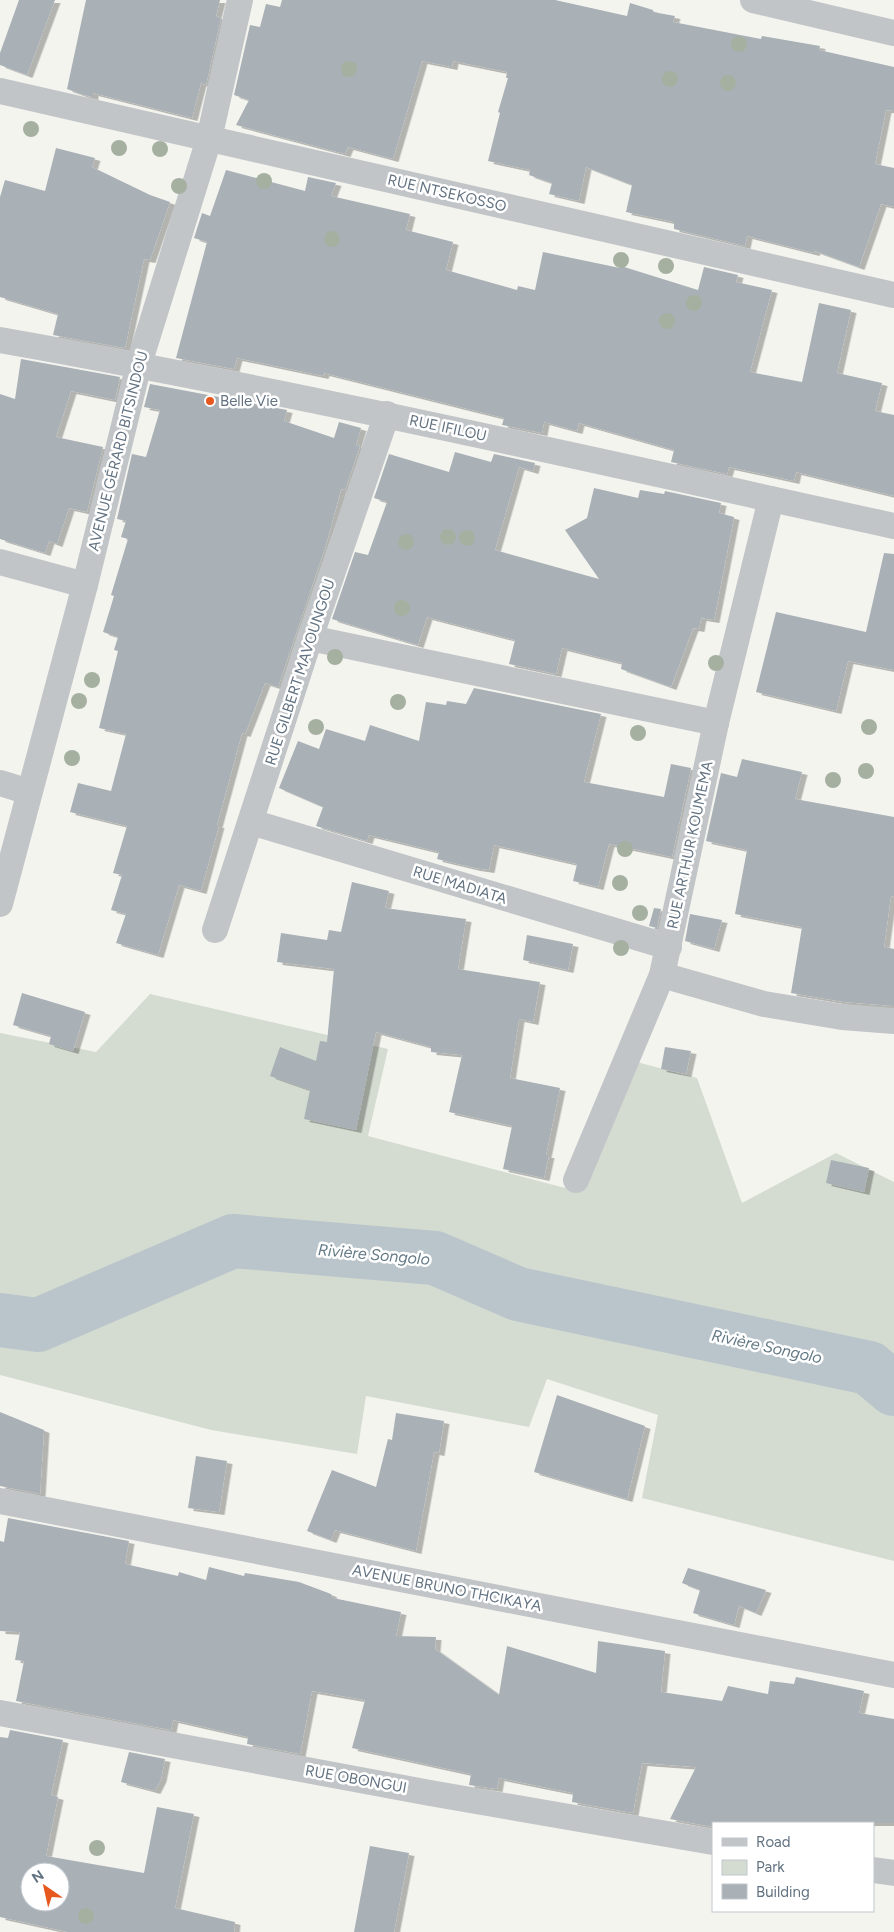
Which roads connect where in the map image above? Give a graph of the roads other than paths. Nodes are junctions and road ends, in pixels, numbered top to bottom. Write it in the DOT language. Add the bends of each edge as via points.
graph roads {
  1 [pos="240,0"];
  2 [pos="753,0"];
  3 [pos="894,33"];
  4 [pos="0,91"];
  5 [pos="209,139"];
  6 [pos="894,295"];
  7 [pos="0,340"];
  8 [pos="139,364"];
  9 [pos="387,414"];
  10 [pos="771,499"];
  11 [pos="894,526"];
  12 [pos="0,562"];
  13 [pos="85,585"];
  14 [pos="310,638"];
  15 [pos="716,723"];
  16 [pos="0,783"];
  17 [pos="29,792"];
  18 [pos="251,822"];
  19 [pos="0,904"];
  20 [pos="215,930"];
  21 [pos="669,947"];
  22 [pos="662,975"];
  23 [pos="894,1020"];
  24 [pos="576,1180"];
  25 [pos="0,1501"];
  26 [pos="894,1675"];
  27 [pos="0,1714"];
  28 [pos="712,1842"];
  29 [pos="874,1870"];
  30 [pos="894,1873"];
  1 -- 5 [label="street, AVENUE GÉRARD BITSINDOU"];
  2 -- 3 [label="street"];
  4 -- 5 [label="street, RUE NTSEKOSSO"];
  5 -- 6 [label="street, RUE NTSEKOSSO"];
  5 -- 8 [label="street, AVENUE GÉRARD BITSINDOU"];
  7 -- 8 [label="street, RUE IFILOU"];
  8 -- 9 [label="street, RUE IFILOU"];
  8 -- 13 [label="street, AVENUE GÉRARD BITSINDOU"];
  9 -- 10 [label="street, RUE IFILOU"];
  9 -- 14 [label="street, RUE GILBERT MAVOUNGOU"];
  10 -- 11 [label="street, RUE IFILOU"];
  10 -- 15 [label="street, RUE ARTHUR KOUMEMA"];
  12 -- 13 [label="street"];
  13 -- 17 [label="street, AVENUE GÉRARD BITSINDOU"];
  14 -- 15 [label="street"];
  14 -- 18 [label="street, RUE GILBERT MAVOUNGOU"];
  15 -- 21 [label="street, RUE ARTHUR KOUMEMA"];
  16 -- 17 [label="street"];
  17 -- 19 [label="street, AVENUE GÉRARD BITSINDOU"];
  18 -- 20 [label="street, RUE GILBERT MAVOUNGOU"];
  18 -- 21 [label="street, RUE MADIATA"];
  21 -- 22 [label="street, RUE ARTHUR KOUMEMA"];
  22 -- 23 [label="street" via="764,1004 842,1017"];
  22 -- 24 [label="street, RUE ARTHUR KOUMEMA"];
  25 -- 26 [label="street, AVENUE BRUNO THCIKAYA"];
  27 -- 28 [label="street, RUE OBONGUI"];
  29 -- 30 [label="street"];
}
